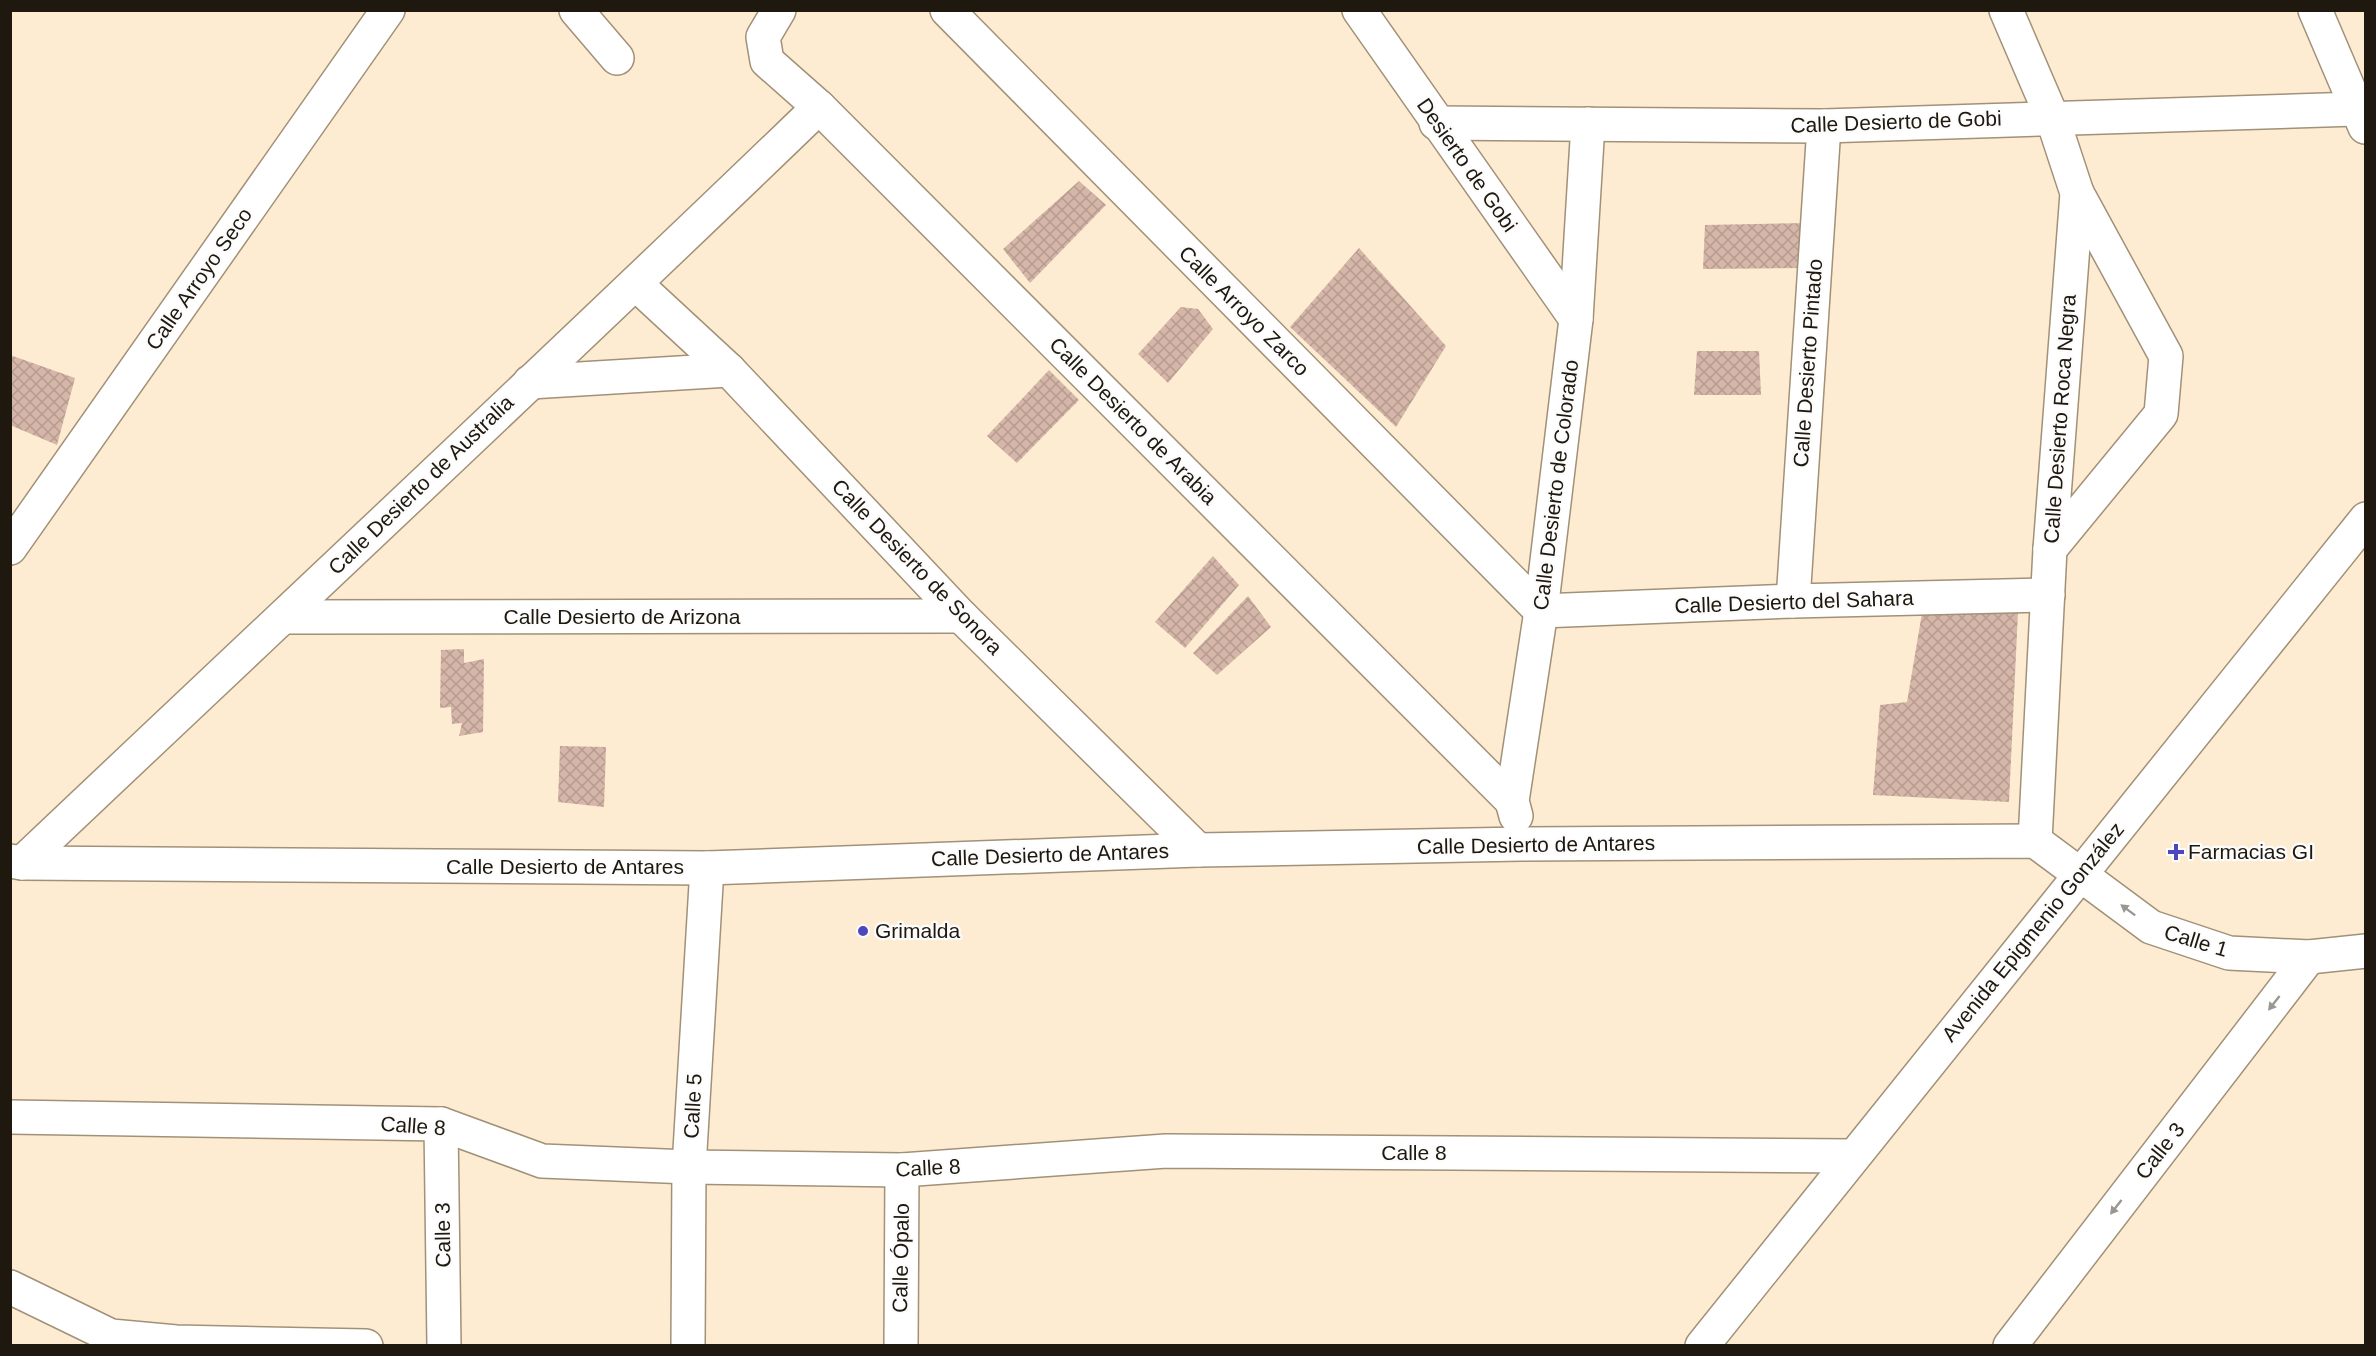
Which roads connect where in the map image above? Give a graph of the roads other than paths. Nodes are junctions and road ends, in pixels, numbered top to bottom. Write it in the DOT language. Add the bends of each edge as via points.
graph roads {
  1 [pos="388,10"];
  2 [pos="576,10"];
  3 [pos="946,10"];
  4 [pos="1359,10"];
  5 [pos="2006,10"];
  6 [pos="2315,10"];
  7 [pos="771,24"];
  8 [pos="617,58"];
  9 [pos="819,107"];
  10 [pos="2362,113"];
  11 [pos="2052,117"];
  12 [pos="1436,123"];
  13 [pos="1588,124"];
  14 [pos="1824,126"];
  15 [pos="2078,193"];
  16 [pos="636,284"];
  17 [pos="1576,319"];
  18 [pos="729,370"];
  19 [pos="530,382"];
  20 [pos="2366,519"];
  21 [pos="10,548"];
  22 [pos="2050,549"];
  23 [pos="2048,595"];
  24 [pos="1793,601"];
  25 [pos="1541,611"];
  26 [pos="283,616"];
  27 [pos="962,616"];
  28 [pos="1512,801"];
  29 [pos="2035,841"];
  30 [pos="1522,844"];
  31 [pos="1198,850"];
  32 [pos="16,862"];
  33 [pos="707,868"];
  34 [pos="2080,874"];
  35 [pos="2366,951"];
  36 [pos="2309,957"];
  37 [pos="10,1117"];
  38 [pos="441,1124"];
  39 [pos="1853,1156"];
  40 [pos="689,1167"];
  41 [pos="902,1170"];
  42 [pos="10,1287"];
  43 [pos="112,1341"];
  44 [pos="366,1346"];
  45 [pos="444,1346"];
  46 [pos="688,1346"];
  47 [pos="900,1346"];
  48 [pos="1702,1346"];
  49 [pos="2010,1346"];
  1 -- 21 [label="street, Calle Arroyo Seco"];
  2 -- 8 [label="street"];
  3 -- 25 [label="street, Calle Arroyo Zarco"];
  4 -- 12 [label="street, Desierto de Gobi"];
  5 -- 11 [label="street, Calle Desierto Roca Negra"];
  6 -- 10 [label="street"];
  7 -- 9 [label="street, Calle Desierto de Arabia" via="767,61"];
  9 -- 16 [label="street, Calle Desierto de Australia"];
  9 -- 28 [label="street, Calle Desierto de Arabia"];
  10 -- 11 [label="street, Calle Desierto de Gobi"];
  11 -- 14 [label="street, Calle Desierto de Gobi"];
  11 -- 15 [label="street, Calle Desierto Roca Negra"];
  12 -- 13 [label="street, Calle Desierto de Gobi"];
  12 -- 17 [label="street, Desierto de Gobi"];
  13 -- 14 [label="street, Calle Desierto de Gobi"];
  13 -- 17 [label="street, Calle Desierto de Colorado"];
  14 -- 24 [label="street, Calle Desierto Pintado"];
  15 -- 22 [label="street, Calle Desierto Roca Negra"];
  15 -- 22 [label="street" via="2166,356 2161,414"];
  16 -- 18 [label="street, Calle Desierto de Sonora"];
  16 -- 19 [label="street, Calle Desierto de Australia"];
  17 -- 25 [label="street, Calle Desierto de Colorado"];
  18 -- 19 [label="street"];
  18 -- 27 [label="street, Calle Desierto de Sonora"];
  19 -- 26 [label="street, Calle Desierto de Australia"];
  20 -- 34 [label="street, Avenida Epigmenio González"];
  22 -- 23 [label="street, Calle Desierto Roca Negra"];
  23 -- 24 [label="street, Calle Desierto del Sahara"];
  23 -- 29 [label="street, Calle Desierto Roca Negra"];
  24 -- 25 [label="street, Calle Desierto del Sahara"];
  25 -- 28 [label="street, Calle Desierto de Colorado"];
  26 -- 27 [label="street, Calle Desierto de Arizona"];
  26 -- 32 [label="street, Calle Desierto de Australia"];
  27 -- 31 [label="street, Calle Desierto de Sonora"];
  28 -- 30 [label="street, Calle Desierto de Colorado"];
  29 -- 30 [label="street, Calle Desierto de Antares"];
  29 -- 34 [label="street"];
  30 -- 31 [label="street, Calle Desierto de Antares"];
  31 -- 33 [label="street, Calle Desierto de Antares"];
  32 -- 33 [label="street, Calle Desierto de Antares"];
  33 -- 40 [label="street, Calle 5"];
  36 -- 34 [label="street, Calle 1, one-way" via="2229,953 2151,927"];
  34 -- 39 [label="street, Avenida Epigmenio González"];
  35 -- 36 [label="street, Calle 1"];
  36 -- 49 [label="street, Calle 3, one-way"];
  37 -- 38 [label="street, Calle 8"];
  38 -- 40 [label="street, Calle 8" via="542,1161"];
  38 -- 45 [label="street, Calle 3"];
  39 -- 41 [label="street, Calle 8" via="1166,1151"];
  39 -- 48 [label="street, Avenida Epigmenio González"];
  40 -- 41 [label="street, Calle 8"];
  40 -- 46 [label="street, Calle 5"];
  41 -- 47 [label="street, Calle Ópalo"];
  42 -- 43 [label="street"];
  43 -- 44 [label="street"];
}
